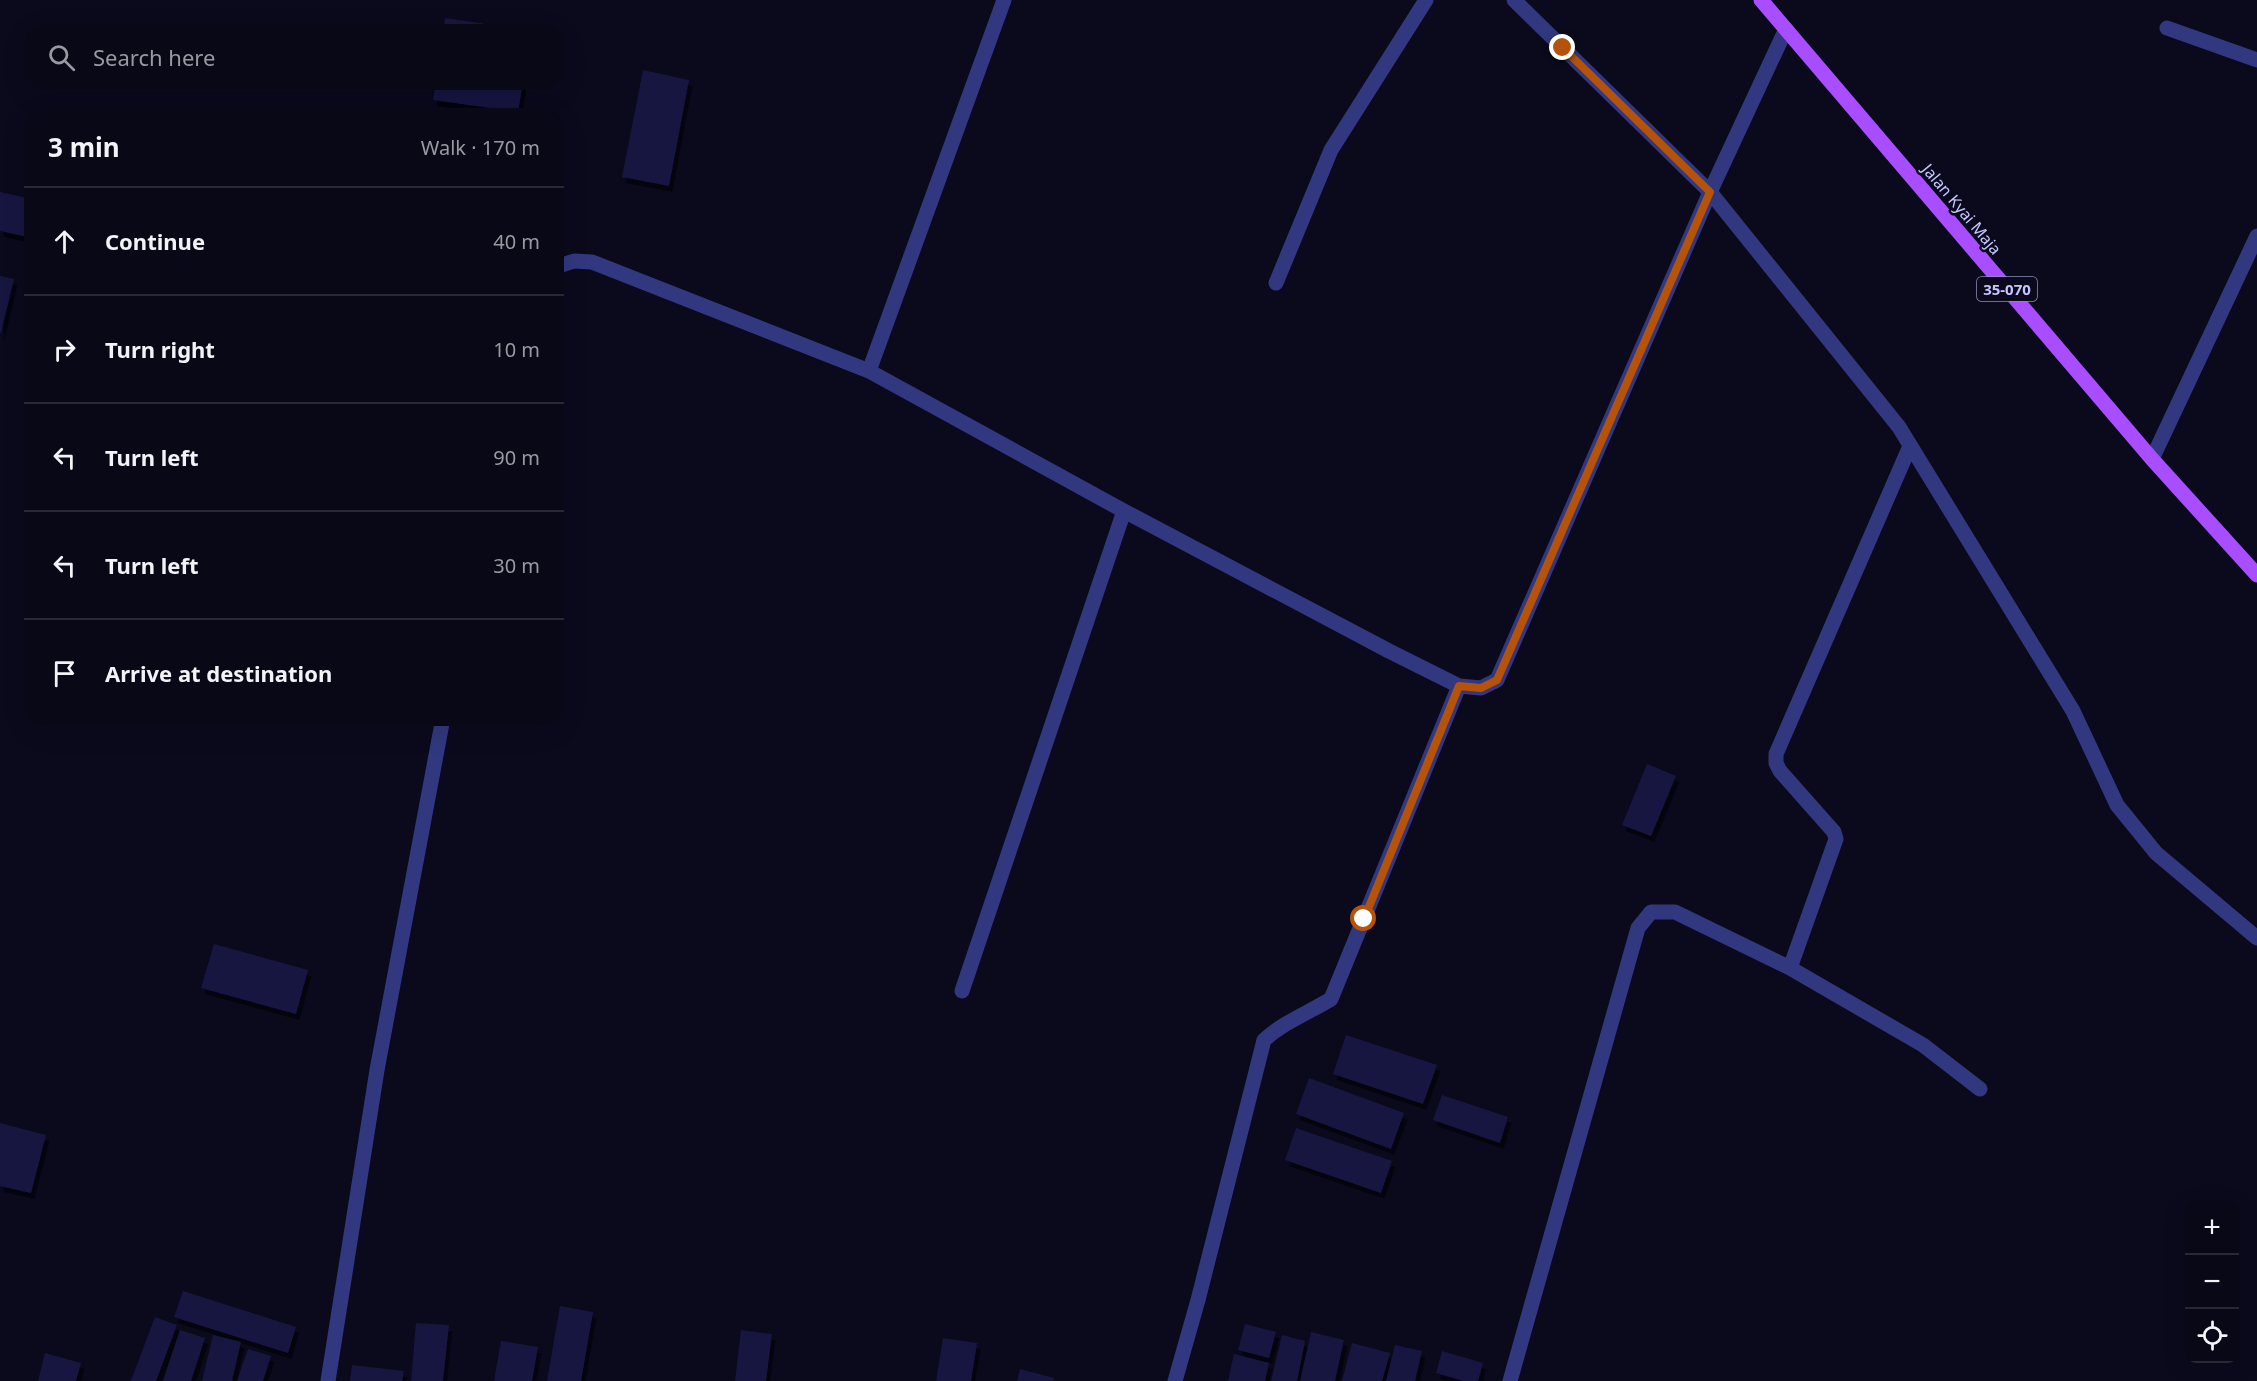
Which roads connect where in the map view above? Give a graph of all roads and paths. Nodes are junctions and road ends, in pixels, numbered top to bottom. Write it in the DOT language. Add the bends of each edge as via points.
graph roads {
  1 [pos="1004,0"];
  2 [pos="1426,0"];
  3 [pos="1514,0"];
  4 [pos="1761,0"];
  5 [pos="1786,28"];
  6 [pos="2167,28"];
  7 [pos="2257,60"];
  8 [pos="1710,192"];
  9 [pos="2257,236"];
  10 [pos="564,264"];
  11 [pos="1276,283"];
  12 [pos="869,371"];
  13 [pos="1910,446"];
  14 [pos="2152,459"];
  15 [pos="1124,511"];
  16 [pos="2257,575"];
  17 [pos="1459,686"];
  18 [pos="442,726"];
  19 [pos="2257,938"];
  20 [pos="1791,968"];
  21 [pos="962,991"];
  22 [pos="1980,1089"];
  23 [pos="328,1381"];
  24 [pos="1175,1381"];
  25 [pos="1510,1381"];
  1 -- 12 [label="street"];
  2 -- 11 [label="street" via="1331,150"];
  3 -- 8 [label="street"];
  4 -- 5 [label="main road, Jalan Kyai Maja / 35-070"];
  5 -- 8 [label="street"];
  5 -- 14 [label="main road, Jalan Kyai Maja / 35-070"];
  6 -- 7 [label="street"];
  8 -- 13 [label="street" via="1899,427"];
  8 -- 17 [label="street" via="1497,680 1481,688"];
  9 -- 14 [label="street"];
  10 -- 12 [label="street" via="592,262"];
  12 -- 15 [label="street"];
  13 -- 19 [label="street" via="2073,711 2117,805 2156,853"];
  13 -- 20 [label="street" via="1776,754 1780,771 1836,838"];
  14 -- 16 [label="main road, Jalan Kyai Maja / 35-070"];
  15 -- 17 [label="street"];
  15 -- 21 [label="street"];
  17 -- 24 [label="street" via="1331,999 1279,1026 1264,1040"];
  18 -- 23 [label="street" via="377,1070"];
  20 -- 22 [label="street" via="1923,1045"];
  20 -- 25 [label="street" via="1675,912 1652,912 1643,920"];
}
